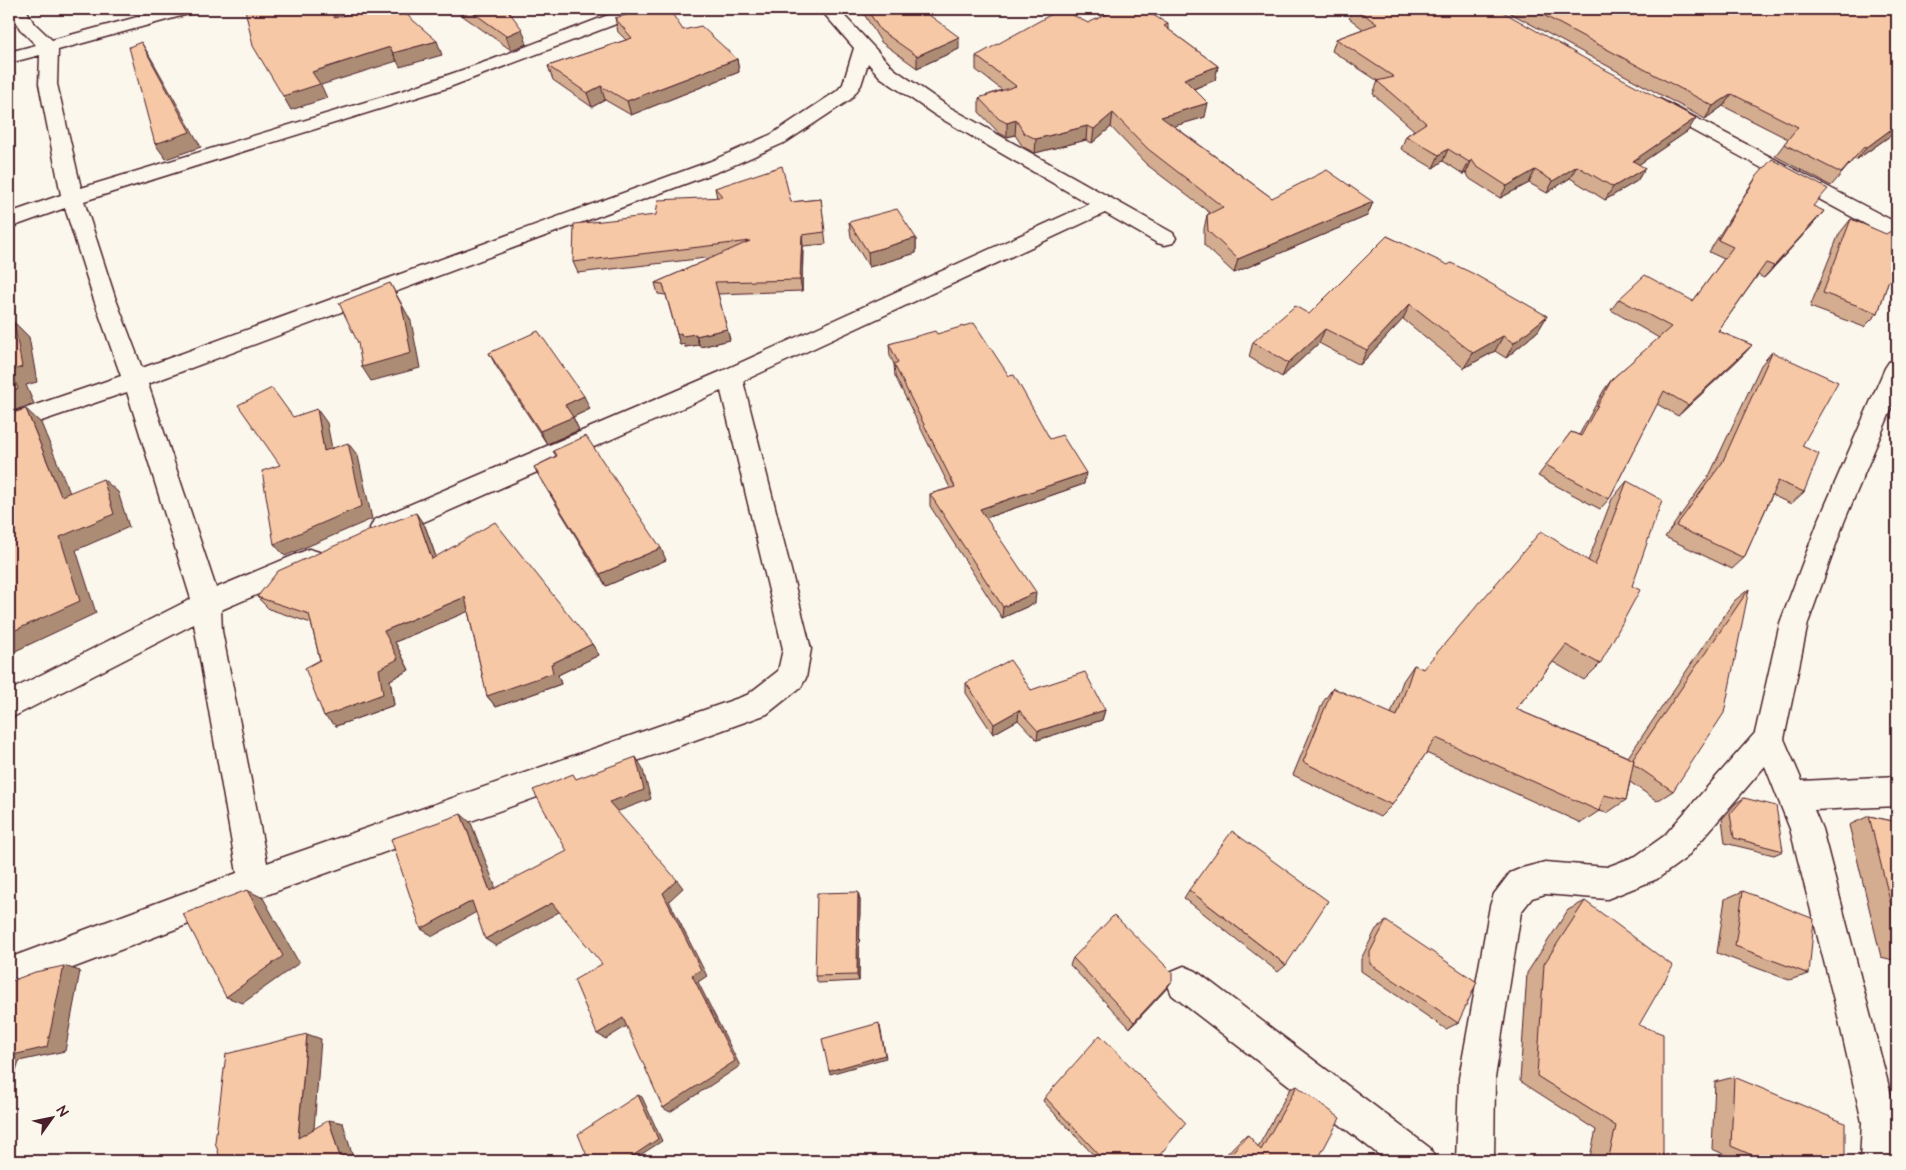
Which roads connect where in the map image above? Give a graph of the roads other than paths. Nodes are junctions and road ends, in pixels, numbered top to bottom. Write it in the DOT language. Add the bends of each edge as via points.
graph roads {
  1 [pos="17,9"];
  2 [pos="186,9"];
  3 [pos="639,9"];
  4 [pos="829,9"];
  5 [pos="50,48"];
  6 [pos="863,49"];
  7 [pos="9,58"];
  8 [pos="1644,97"];
  9 [pos="72,196"];
  10 [pos="1107,204"];
  11 [pos="9,221"];
  12 [pos="1897,232"];
  13 [pos="1164,238"];
  14 [pos="1897,368"];
  15 [pos="730,377"];
  16 [pos="135,380"];
  17 [pos="9,423"];
  18 [pos="358,539"];
  19 [pos="331,551"];
  20 [pos="207,604"];
  21 [pos="9,706"];
  22 [pos="1769,739"];
  23 [pos="1897,791"];
  24 [pos="1794,796"];
  25 [pos="254,883"];
  26 [pos="9,975"];
  27 [pos="1184,983"];
  28 [pos="1417,1161"];
  29 [pos="1475,1161"];
  30 [pos="1880,1161"];
  1 -- 5 [label="street" via="26,25"];
  2 -- 5 [label="street"];
  3 -- 9 [label="street" via="502,63 412,94"];
  4 -- 6 [label="street"];
  5 -- 7 [label="street"];
  5 -- 9 [label="street" via="48,84"];
  6 -- 10 [label="street" via="887,73 942,111"];
  6 -- 16 [label="street" via="852,85 844,95 779,138 718,165"];
  8 -- 12 [label="street"];
  9 -- 11 [label="street"];
  9 -- 16 [label="street"];
  10 -- 13 [label="street"];
  10 -- 15 [label="street"];
  14 -- 22 [label="street" via="1830,522 1794,623"];
  15 -- 18 [label="street"];
  15 -- 25 [label="street" via="797,648 791,678 757,705"];
  16 -- 17 [label="street"];
  16 -- 20 [label="street"];
  19 -- 20 [label="street"];
  20 -- 21 [label="street"];
  20 -- 25 [label="street" via="208,631"];
  22 -- 24 [label="street"];
  22 -- 29 [label="street" via="1675,847 1646,868 1607,883 1545,878 1522,884 1506,906 1477,1078"];
  23 -- 24 [label="street"];
  24 -- 30 [label="street" via="1806,828 1880,1122"];
  25 -- 26 [label="street"];
  27 -- 28 [label="street"];
}
